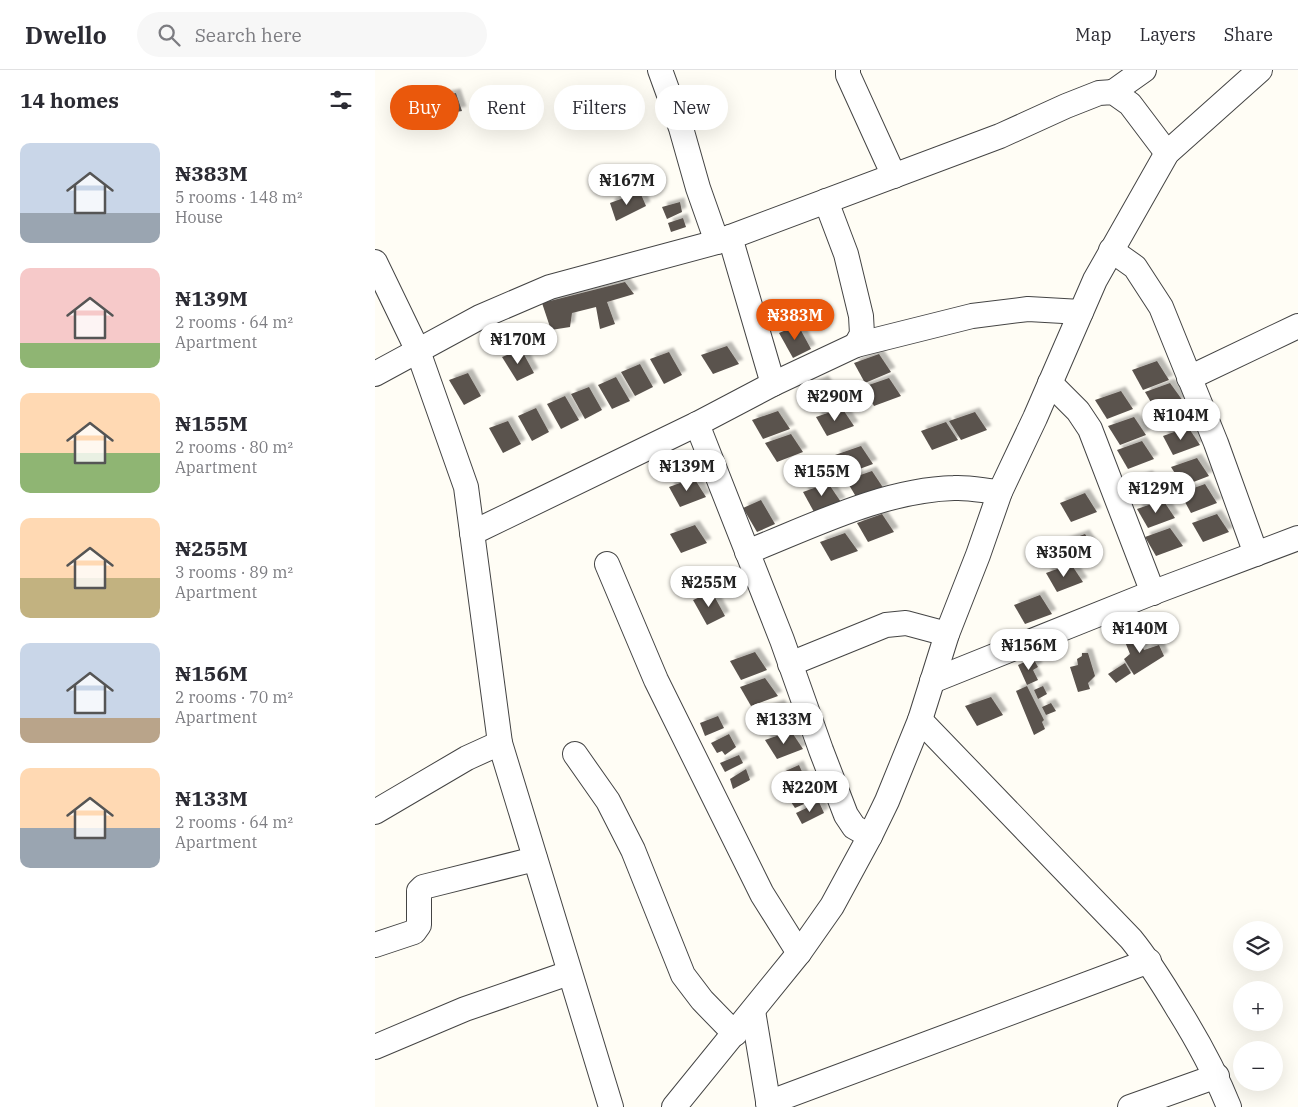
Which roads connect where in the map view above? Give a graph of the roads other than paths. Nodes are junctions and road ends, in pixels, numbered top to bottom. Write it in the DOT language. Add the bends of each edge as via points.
graph roads {
  1 [pos="660,70"];
  2 [pos="848,70"];
  3 [pos="1144,70"];
  4 [pos="1253,73"];
  5 [pos="1113,92"];
  6 [pos="1167,153"];
  7 [pos="894,176"];
  8 [pos="826,201"];
  9 [pos="723,239"];
  10 [pos="1111,250"];
  11 [pos="375,262"];
  12 [pos="1081,312"];
  13 [pos="1295,334"];
  14 [pos="856,345"];
  15 [pos="418,350"];
  16 [pos="375,374"];
  17 [pos="1189,378"];
  18 [pos="1050,383"];
  19 [pos="773,384"];
  20 [pos="697,424"];
  21 [pos="1000,492"];
  22 [pos="472,533"];
  23 [pos="1298,538"];
  24 [pos="747,552"];
  25 [pos="1256,554"];
  26 [pos="607,564"];
  27 [pos="1153,593"];
  28 [pos="947,634"];
  29 [pos="791,664"];
  30 [pos="932,681"];
  31 [pos="920,720"];
  32 [pos="500,743"];
  33 [pos="575,754"];
  34 [pos="375,812"];
  35 [pos="869,836"];
  36 [pos="535,860"];
  37 [pos="375,944"];
  38 [pos="799,953"];
  39 [pos="1149,961"];
  40 [pos="569,973"];
  41 [pos="753,1011"];
  42 [pos="735,1034"];
  43 [pos="375,1047"];
  44 [pos="1217,1076"];
  45 [pos="768,1105"];
  46 [pos="611,1107"];
  47 [pos="674,1107"];
  48 [pos="1130,1107"];
  49 [pos="1229,1107"];
  1 -- 9 [label="street" via="698,188"];
  2 -- 7 [label="street"];
  3 -- 5 [label="street"];
  4 -- 6 [label="street"];
  5 -- 6 [label="street" via="1130,104"];
  5 -- 7 [label="street" via="1099,93 1000,136"];
  6 -- 10 [label="street"];
  7 -- 8 [label="street"];
  8 -- 9 [label="street"];
  8 -- 14 [label="street" via="847,254 861,316 862,334"];
  9 -- 15 [label="street" via="550,287 480,317"];
  9 -- 19 [label="street"];
  10 -- 12 [label="street"];
  10 -- 17 [label="street" via="1135,267 1161,307"];
  11 -- 15 [label="street"];
  12 -- 14 [label="street" via="1028,309 972,316"];
  12 -- 18 [label="street"];
  13 -- 17 [label="street"];
  14 -- 19 [label="street"];
  15 -- 16 [label="street"];
  15 -- 22 [label="street" via="465,487"];
  17 -- 25 [label="street"];
  18 -- 21 [label="street"];
  18 -- 27 [label="street" via="1079,412 1090,429"];
  19 -- 20 [label="street"];
  20 -- 22 [label="street"];
  20 -- 24 [label="street"];
  21 -- 24 [label="street" via="956,488 893,496"];
  21 -- 28 [label="street"];
  22 -- 32 [label="street"];
  23 -- 25 [label="street"];
  24 -- 29 [label="street"];
  25 -- 27 [label="street"];
  26 -- 38 [label="street" via="656,680 762,894"];
  27 -- 30 [label="street"];
  28 -- 29 [label="street" via="907,623 886,625"];
  28 -- 30 [label="street"];
  29 -- 35 [label="street" via="847,815 854,827"];
  30 -- 31 [label="street"];
  31 -- 35 [label="street"];
  31 -- 39 [label="street"];
  32 -- 34 [label="street" via="467,758"];
  32 -- 36 [label="street"];
  33 -- 42 [label="street" via="608,800 633,850 683,975"];
  35 -- 38 [label="street" via="832,906"];
  36 -- 37 [label="street" via="423,887 419,891 419,925 414,932"];
  36 -- 40 [label="street"];
  38 -- 41 [label="street"];
  39 -- 44 [label="street"];
  39 -- 45 [label="street"];
  40 -- 43 [label="street" via="465,1009"];
  40 -- 46 [label="street"];
  41 -- 42 [label="street"];
  41 -- 45 [label="street"];
  42 -- 47 [label="street"];
  44 -- 48 [label="street"];
  44 -- 49 [label="street"];
}
